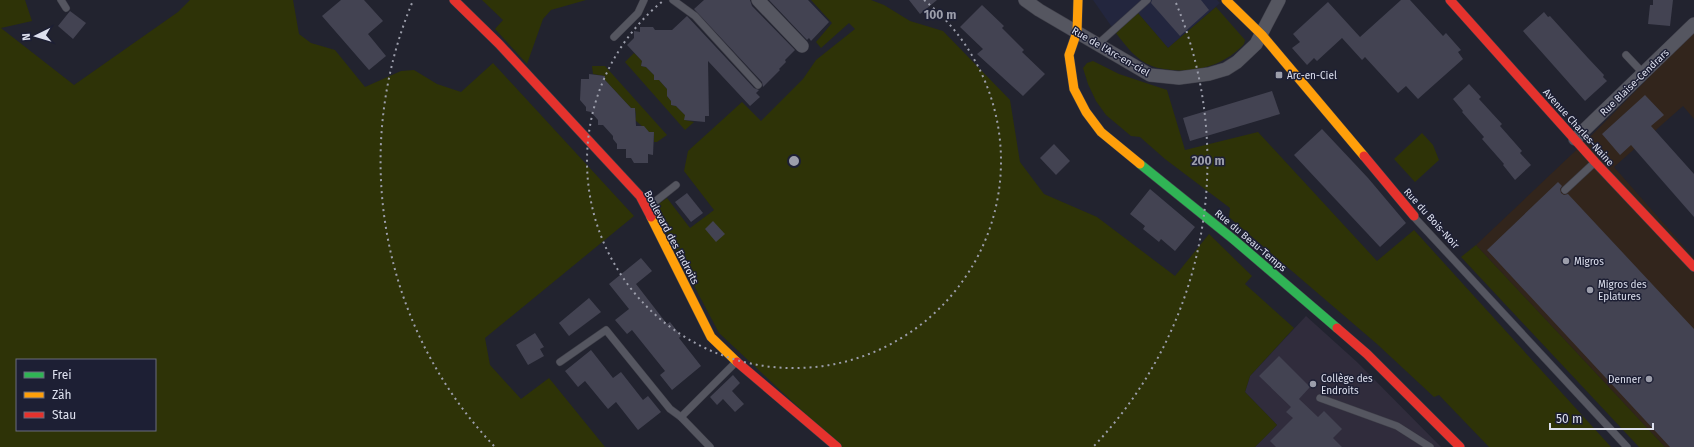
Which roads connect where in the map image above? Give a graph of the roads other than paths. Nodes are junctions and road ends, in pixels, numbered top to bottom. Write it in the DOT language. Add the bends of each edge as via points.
graph roads {
  1 [pos="61,0"];
  2 [pos="454,0"];
  3 [pos="644,0"];
  4 [pos="673,0"];
  5 [pos="758,0"];
  6 [pos="1025,0"];
  7 [pos="1078,0"];
  8 [pos="1147,0"];
  9 [pos="1226,0"];
  10 [pos="1279,0"];
  11 [pos="1450,0"];
  12 [pos="66,8"];
  13 [pos="1694,24"];
  14 [pos="1077,32"];
  15 [pos="1262,35"];
  16 [pos="614,37"];
  17 [pos="1098,44"];
  18 [pos="802,46"];
  19 [pos="1626,56"];
  20 [pos="1643,73"];
  21 [pos="758,85"];
  22 [pos="1575,139"];
  23 [pos="1595,162"];
  24 [pos="676,185"];
  25 [pos="1565,190"];
  26 [pos="647,208"];
  27 [pos="1414,216"];
  28 [pos="1694,267"];
  29 [pos="560,362"];
  30 [pos="737,362"];
  31 [pos="1320,398"];
  32 [pos="681,417"];
  33 [pos="710,447"];
  34 [pos="837,447"];
  35 [pos="1430,447"];
  36 [pos="1460,447"];
  37 [pos="1627,447"];
  1 -- 12 [label="lane"];
  2 -- 26 [label="street, Boulevard des Endroits" via="499,44 640,196"];
  3 -- 16 [label="lane" via="638,13"];
  4 -- 21 [label="lane" via="695,16"];
  5 -- 18 [label="street"];
  6 -- 14 [label="street, Rue de l'Arc-en-ciel"];
  7 -- 14 [label="street, Rue du Beau-Temps"];
  8 -- 17 [label="lane"];
  9 -- 15 [label="street, Rue du Bois-Noir"];
  10 -- 15 [label="street, Rue de l'Arc-en-ciel"];
  11 -- 22 [label="street, Avenue Charles-Naine"];
  13 -- 20 [label="street, Rue Blaise-Cendrars"];
  14 -- 17 [label="street, Rue de l'Arc-en-ciel"];
  14 -- 36 [label="street, Rue du Beau-Temps" via="1069,55 1074,89 1086,112 1101,132 1233,239 1368,354"];
  15 -- 17 [label="street, Rue de l'Arc-en-ciel" via="1237,62 1226,69 1179,78 1150,75"];
  15 -- 27 [label="street, Rue du Bois-Noir"];
  19 -- 20 [label="lane"];
  20 -- 22 [label="street, Rue Blaise-Cendrars"];
  22 -- 23 [label="street, Avenue Charles-Naine"];
  23 -- 25 [label="lane"];
  23 -- 28 [label="street, Avenue Charles-Naine"];
  24 -- 26 [label="lane"];
  26 -- 30 [label="street, Boulevard des Endroits" via="711,337"];
  27 -- 37 [label="lane, Rue du Bois-Noir"];
  29 -- 32 [label="lane" via="606,330 670,408"];
  30 -- 32 [label="lane"];
  30 -- 34 [label="street, Boulevard des Endroits"];
  31 -- 35 [label="lane" via="1397,426"];
  32 -- 33 [label="lane"];
}
